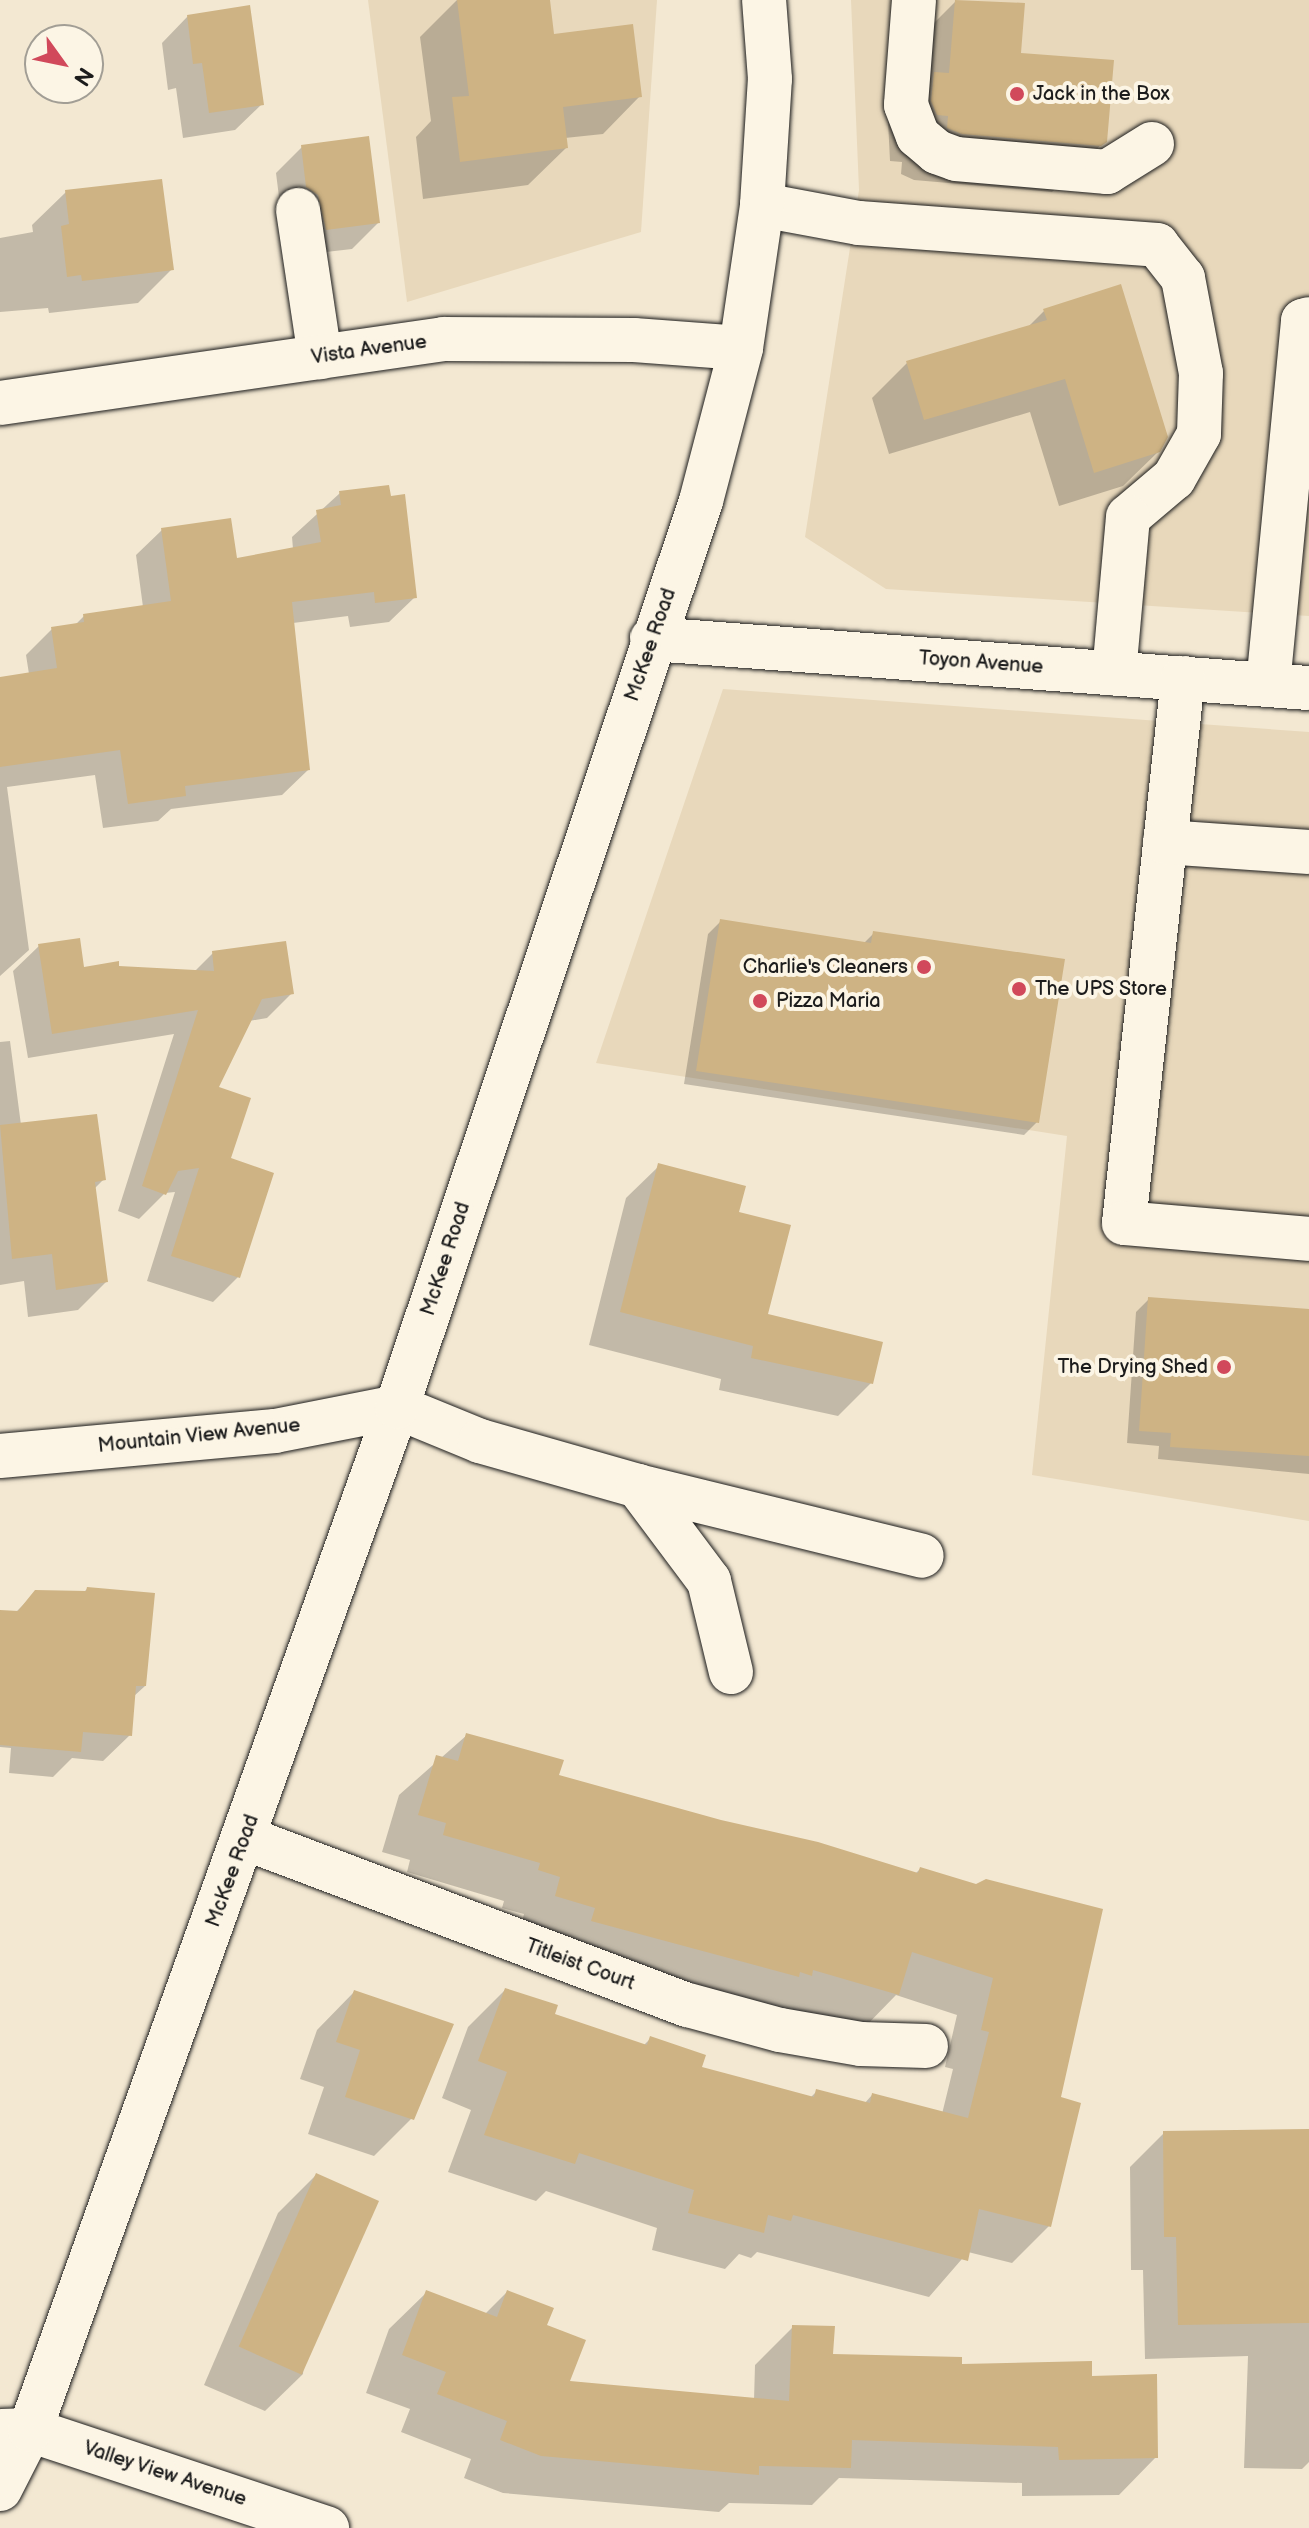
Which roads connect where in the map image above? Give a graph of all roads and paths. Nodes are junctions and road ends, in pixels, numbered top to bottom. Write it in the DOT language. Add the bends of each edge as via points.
graph roads {
  1 [pos="764,0"];
  2 [pos="914,0"];
  3 [pos="1152,144"];
  4 [pos="762,205"];
  5 [pos="298,210"];
  6 [pos="1309,319"];
  7 [pos="741,348"];
  8 [pos="320,357"];
  9 [pos="0,403"];
  10 [pos="652,639"];
  11 [pos="1114,673"];
  12 [pos="1183,678"];
  13 [pos="1289,686"];
  14 [pos="1165,842"];
  15 [pos="1309,852"];
  16 [pos="1309,1239"];
  17 [pos="397,1407"];
  18 [pos="0,1456"];
  19 [pos="638,1486"];
  20 [pos="922,1556"];
  21 [pos="731,1672"];
  22 [pos="245,1838"];
  23 [pos="926,2046"];
  24 [pos="15,2431"];
  25 [pos="0,2489"];
  26 [pos="327,2528"];
  1 -- 4 [label="street, McKee Road" via="770,79"];
  2 -- 3 [label="street" via="906,105 918,136 937,152 956,159 1107,172"];
  4 -- 7 [label="street, McKee Road"];
  4 -- 11 [label="street" via="859,223 1157,245 1183,278 1201,373 1199,434 1174,478 1128,517"];
  5 -- 8 [label="street"];
  6 -- 13 [label="street" via="1303,321"];
  7 -- 8 [label="street, Vista Avenue" via="634,340 443,339"];
  7 -- 10 [label="street, McKee Road" via="701,501"];
  8 -- 9 [label="street, Vista Avenue"];
  10 -- 11 [label="street, Toyon Avenue"];
  10 -- 17 [label="street, McKee Road"];
  11 -- 12 [label="street, Toyon Avenue"];
  12 -- 13 [label="street, Toyon Avenue"];
  12 -- 14 [label="street"];
  14 -- 15 [label="street"];
  14 -- 16 [label="street" via="1124,1223"];
  17 -- 18 [label="street, Mountain View Avenue" via="275,1431"];
  17 -- 19 [label="street" via="480,1441"];
  17 -- 22 [label="street, McKee Road"];
  19 -- 20 [label="street"];
  19 -- 21 [label="street" via="709,1581"];
  22 -- 23 [label="street, Titleist Court" via="688,2005 847,2042"];
  22 -- 24 [label="street, McKee Road"];
  24 -- 25 [label="street, McKee Road"];
  24 -- 26 [label="street, Valley View Avenue"];
}
